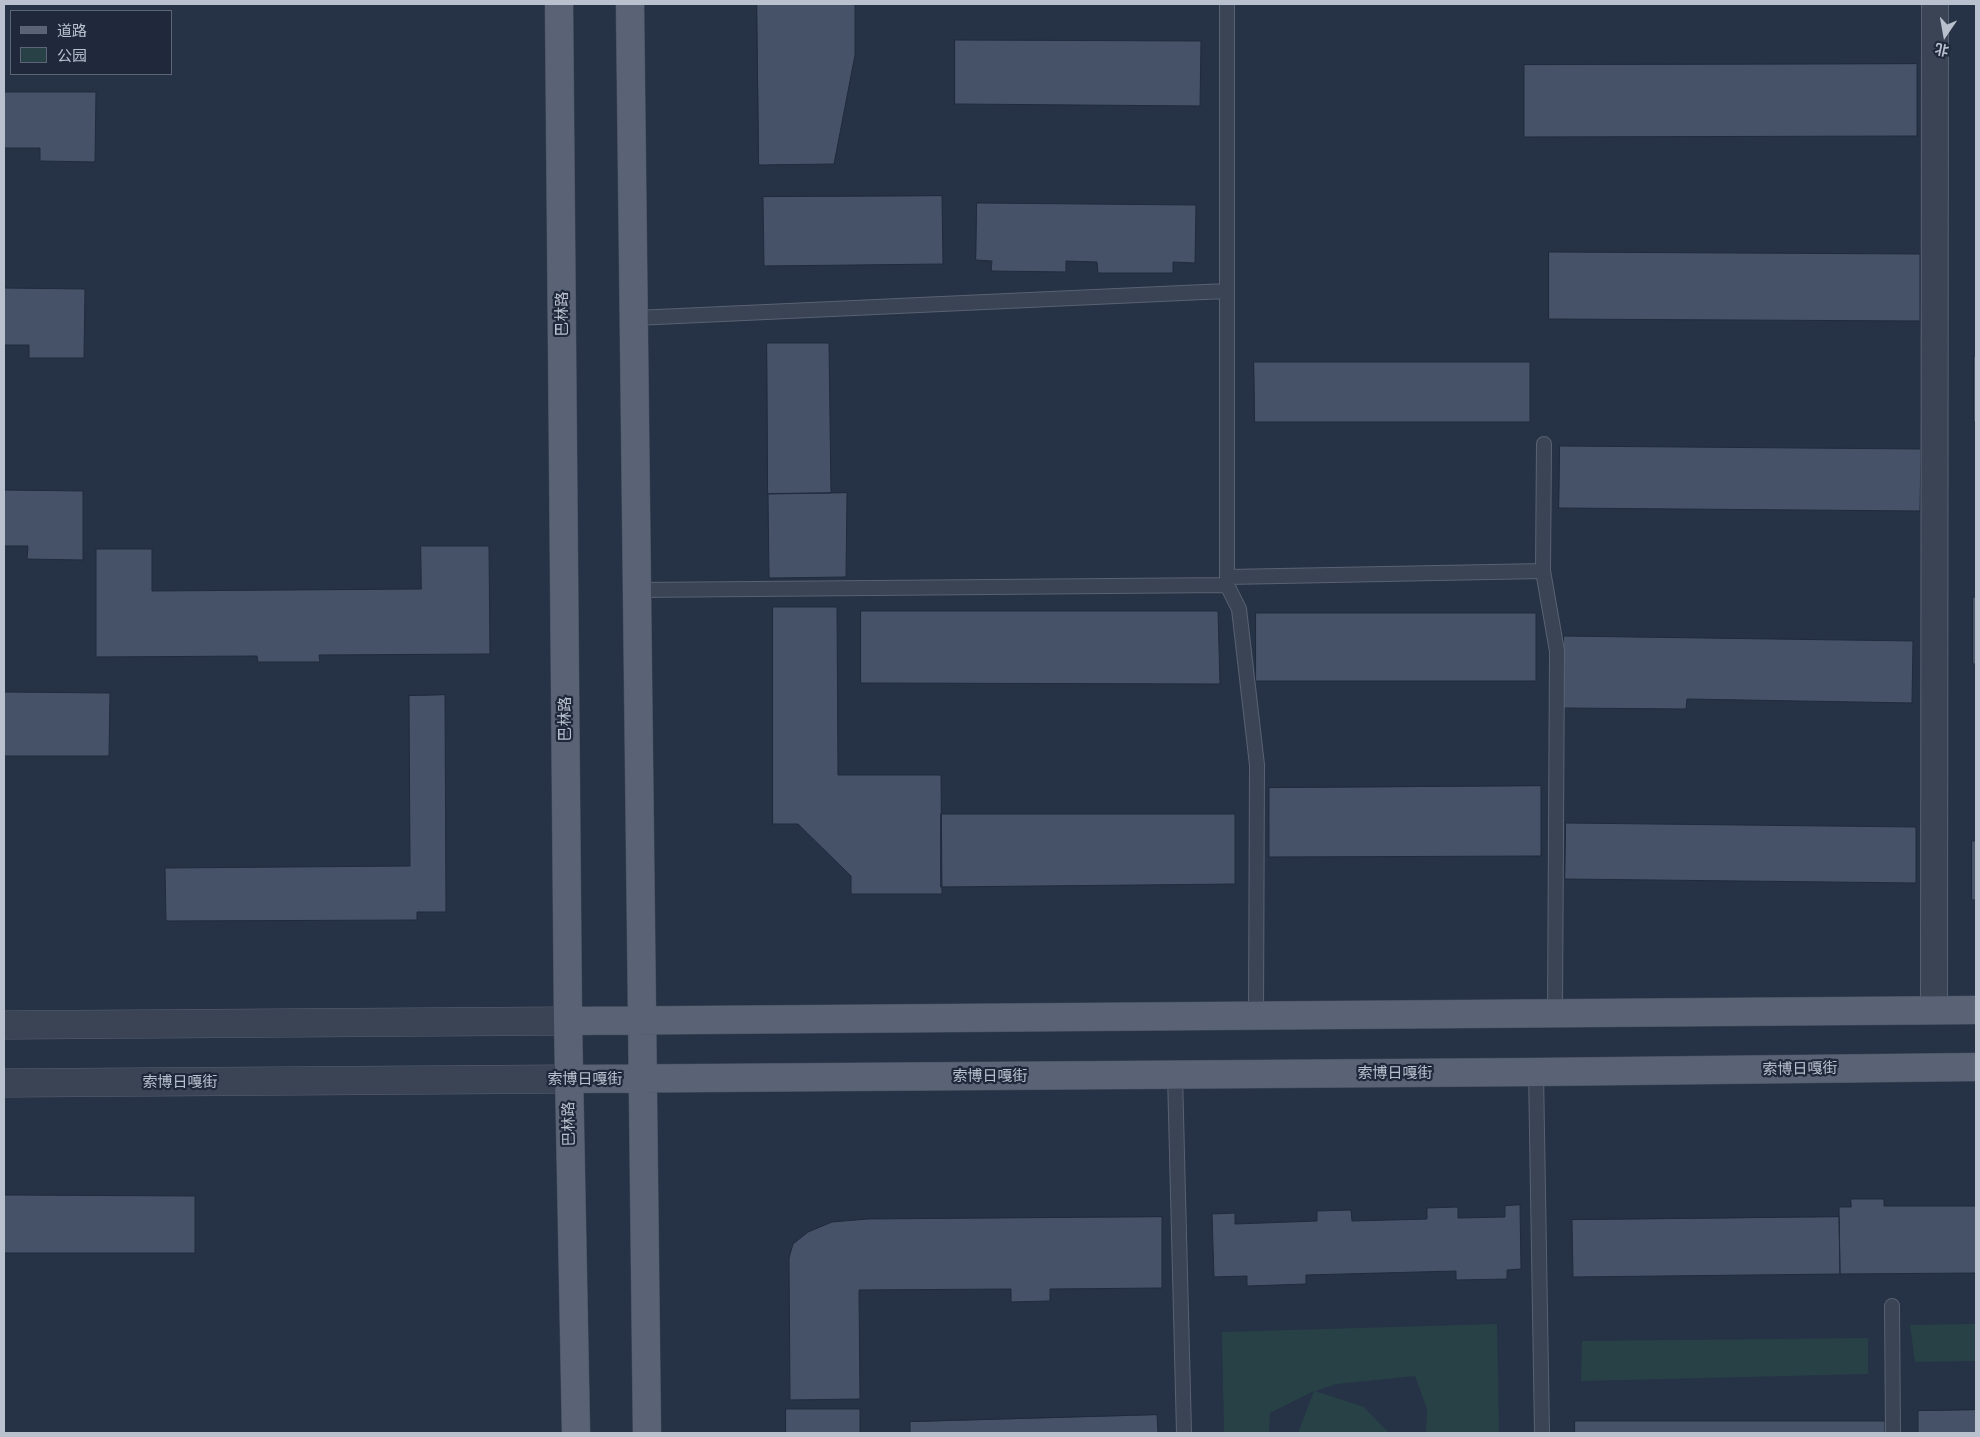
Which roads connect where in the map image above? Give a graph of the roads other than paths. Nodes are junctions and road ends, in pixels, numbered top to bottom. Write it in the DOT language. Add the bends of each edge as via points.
graph roads {
  1 [pos="559,4"];
  2 [pos="630,4"];
  3 [pos="1227,4"];
  4 [pos="1935,4"];
  5 [pos="1226,291"];
  6 [pos="635,318"];
  7 [pos="1544,444"];
  8 [pos="1543,571"];
  9 [pos="1227,581"];
  10 [pos="636,590"];
  11 [pos="1934,1010"];
  12 [pos="1976,1010"];
  13 [pos="1555,1013"];
  14 [pos="1256,1016"];
  15 [pos="642,1020"];
  16 [pos="568,1021"];
  17 [pos="4,1025"];
  18 [pos="1976,1067"];
  19 [pos="1536,1072"];
  20 [pos="1175,1075"];
  21 [pos="568,1079"];
  22 [pos="642,1079"];
  23 [pos="4,1083"];
  24 [pos="1892,1306"];
  25 [pos="576,1433"];
  26 [pos="647,1433"];
  27 [pos="1184,1433"];
  28 [pos="1542,1433"];
  29 [pos="1892,1433"];
  1 -- 16 [label="main road, 巴林路"];
  2 -- 6 [label="main road"];
  3 -- 5 [label="lane"];
  4 -- 11 [label="street"];
  5 -- 6 [label="lane"];
  5 -- 9 [label="lane"];
  6 -- 10 [label="main road"];
  7 -- 8 [label="lane"];
  8 -- 9 [label="lane"];
  8 -- 13 [label="lane" via="1556,651"];
  9 -- 10 [label="lane"];
  9 -- 14 [label="lane" via="1239,609 1257,764"];
  10 -- 15 [label="main road"];
  11 -- 12 [label="main road"];
  11 -- 13 [label="main road"];
  13 -- 14 [label="main road"];
  14 -- 15 [label="main road"];
  15 -- 16 [label="main road"];
  15 -- 22 [label="main road"];
  16 -- 17 [label="street"];
  16 -- 21 [label="main road, 巴林路"];
  18 -- 19 [label="main road, 索博日嘎街"];
  19 -- 20 [label="main road, 索博日嘎街"];
  19 -- 28 [label="lane"];
  20 -- 22 [label="main road, 索博日嘎街"];
  20 -- 27 [label="lane"];
  21 -- 22 [label="main road, 索博日嘎街"];
  21 -- 23 [label="street, 索博日嘎街"];
  21 -- 25 [label="main road, 巴林路"];
  22 -- 26 [label="main road"];
  24 -- 29 [label="lane"];
}
